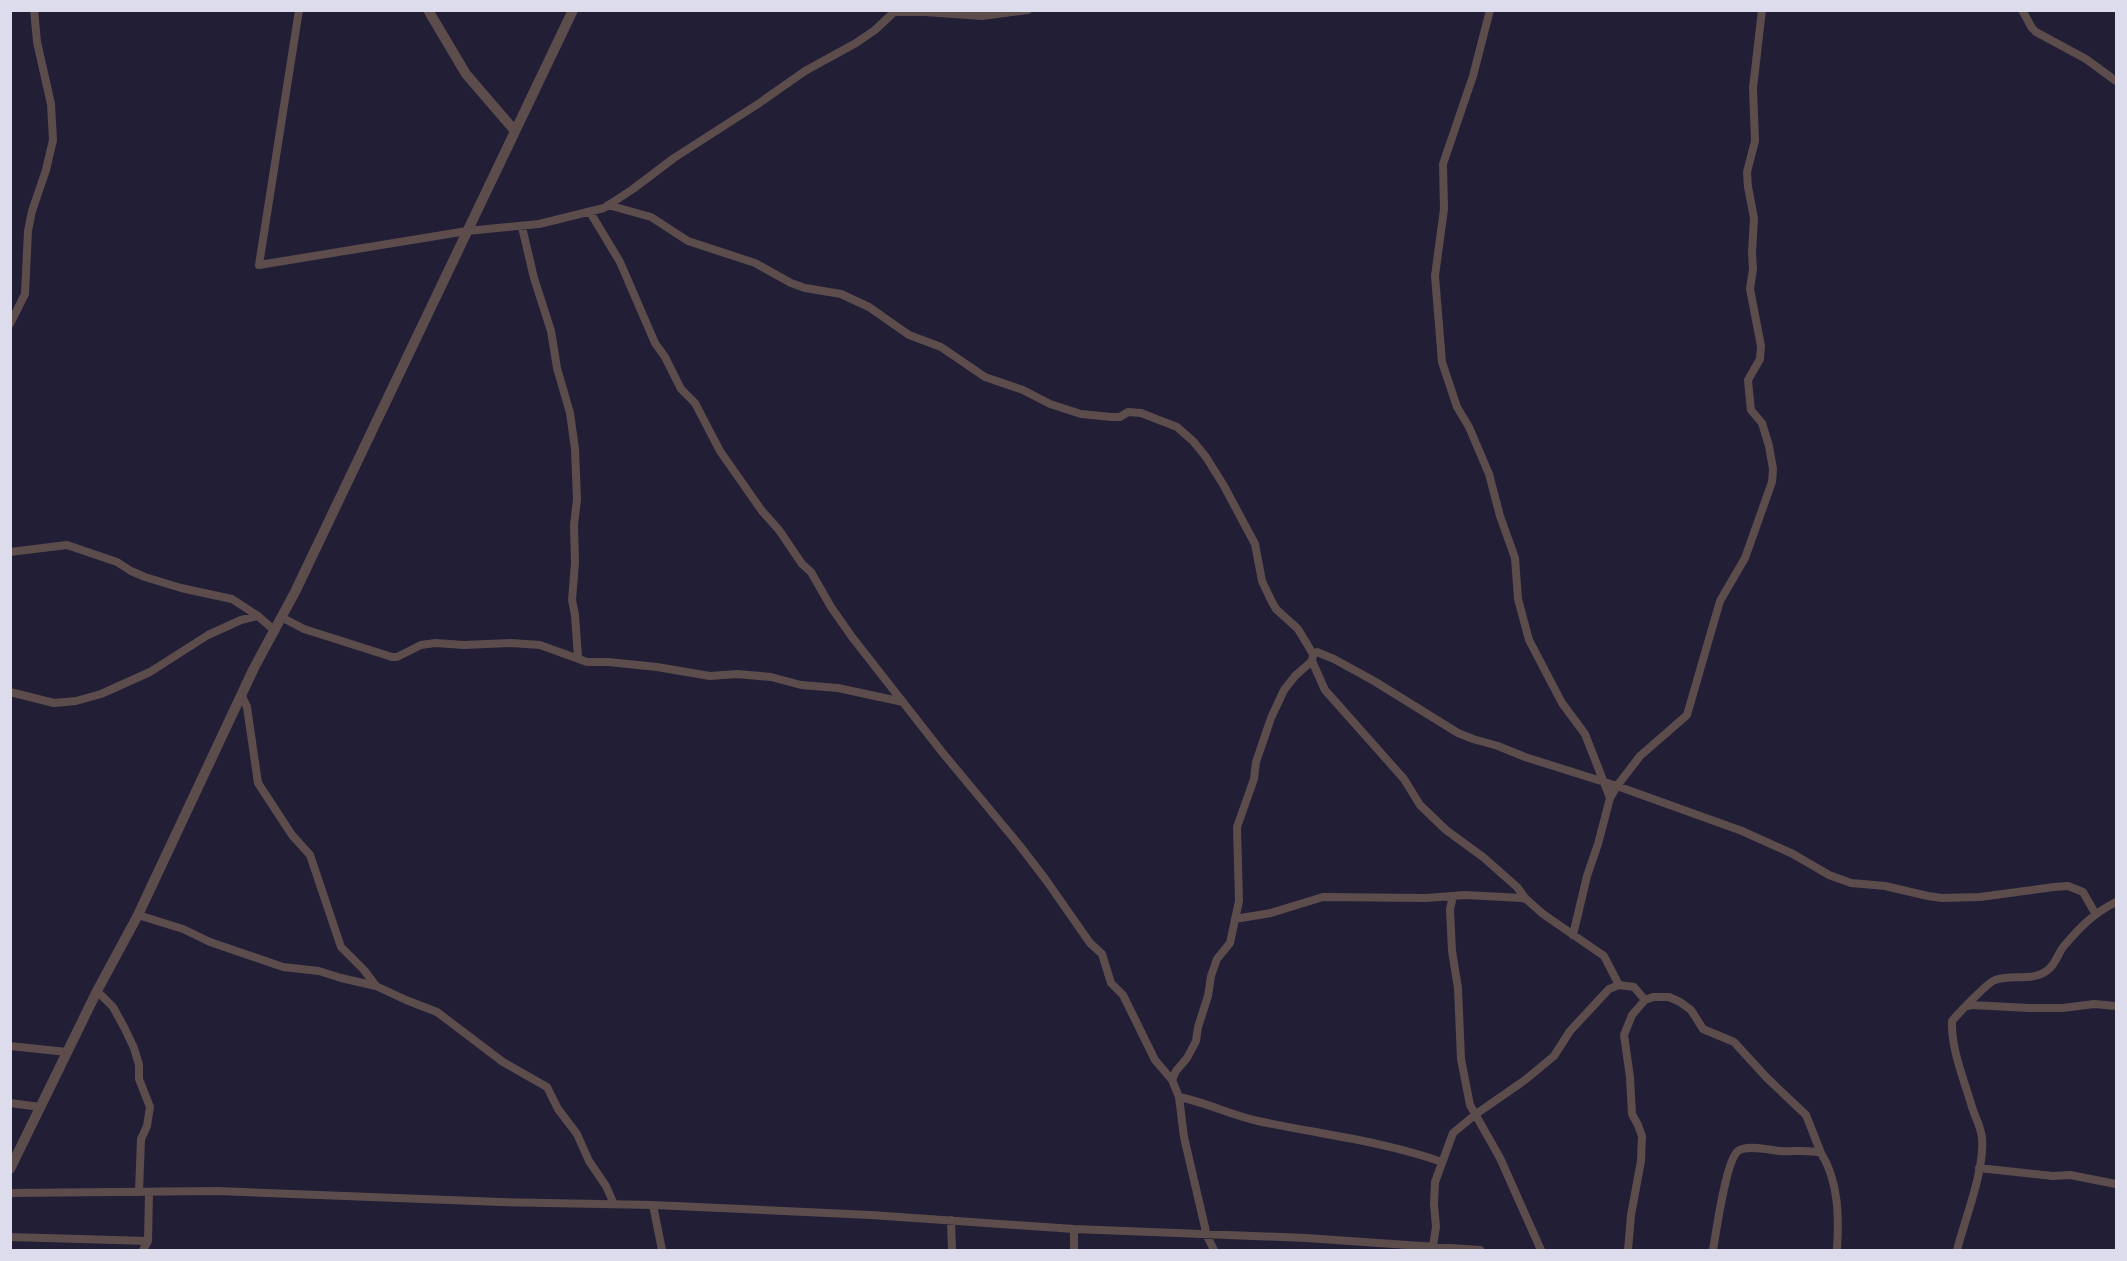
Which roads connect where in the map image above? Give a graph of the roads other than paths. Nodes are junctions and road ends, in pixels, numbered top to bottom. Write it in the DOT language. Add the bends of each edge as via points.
graph roads {
  1 [pos="34,10"];
  2 [pos="299,10"];
  3 [pos="428,10"];
  4 [pos="573,10"];
  5 [pos="1028,10"];
  6 [pos="1490,10"];
  7 [pos="1762,10"];
  8 [pos="2022,10"];
  9 [pos="925,11"];
  10 [pos="2116,81"];
  11 [pos="516,131"];
  12 [pos="608,206"];
  13 [pos="590,212"];
  14 [pos="522,227"];
  15 [pos="467,231"];
  16 [pos="10,324"];
  17 [pos="10,552"];
  18 [pos="258,616"];
  19 [pos="283,618"];
  20 [pos="274,631"];
  21 [pos="578,657"];
  22 [pos="1313,658"];
  23 [pos="10,693"];
  24 [pos="242,696"];
  25 [pos="903,702"];
  26 [pos="1605,782"];
  27 [pos="1617,786"];
  28 [pos="1610,798"];
  29 [pos="1453,896"];
  30 [pos="1442,898"];
  31 [pos="1526,899"];
  32 [pos="2116,902"];
  33 [pos="1450,909"];
  34 [pos="2095,913"];
  35 [pos="138,915"];
  36 [pos="1235,919"];
  37 [pos="1573,935"];
  38 [pos="1619,985"];
  39 [pos="376,986"];
  40 [pos="97,991"];
  41 [pos="1645,1000"];
  42 [pos="2116,1006"];
  43 [pos="1968,1007"];
  44 [pos="10,1046"];
  45 [pos="67,1052"];
  46 [pos="1172,1080"];
  47 [pos="1179,1097"];
  48 [pos="10,1103"];
  49 [pos="40,1107"];
  50 [pos="1476,1114"];
  51 [pos="15,1152"];
  52 [pos="1821,1153"];
  53 [pos="1442,1162"];
  54 [pos="1979,1168"];
  55 [pos="10,1169"];
  56 [pos="2116,1184"];
  57 [pos="139,1192"];
  58 [pos="149,1192"];
  59 [pos="10,1193"];
  60 [pos="614,1204"];
  61 [pos="653,1205"];
  62 [pos="951,1220"];
  63 [pos="1074,1229"];
  64 [pos="1207,1236"];
  65 [pos="10,1237"];
  66 [pos="148,1241"];
  67 [pos="1432,1248"];
  68 [pos="143,1251"];
  69 [pos="662,1251"];
  70 [pos="952,1251"];
  71 [pos="1074,1251"];
  72 [pos="1214,1251"];
  73 [pos="1480,1251"];
  74 [pos="1541,1251"];
  75 [pos="1628,1251"];
  76 [pos="1713,1251"];
  77 [pos="1837,1251"];
  78 [pos="1957,1251"];
  1 -- 16 [label="street" via="51,104 53,140 28,231 25,294"];
  2 -- 15 [label="street" via="259,265"];
  3 -- 11 [label="street" via="466,74"];
  4 -- 11 [label="street"];
  5 -- 9 [label="street" via="982,16"];
  6 -- 26 [label="street" via="1473,76 1443,164 1444,209 1435,276 1442,362 1457,407 1489,474 1515,558 1518,598 1529,640 1562,703 1585,734"];
  7 -- 27 [label="street" via="1753,88 1755,141 1747,171 1754,218 1750,289 1761,346 1760,359 1748,381 1752,410 1762,423 1768,446 1772,482 1745,558 1720,601 1687,715 1640,756"];
  8 -- 10 [label="street" via="2036,32 2086,59"];
  9 -- 12 [label="street" via="894,12 856,43 805,71"];
  11 -- 15 [label="street"];
  12 -- 13 [label="street"];
  12 -- 22 [label="street" via="651,217 688,241 755,263 791,283 841,294 869,307 909,335 941,347 985,376 1050,404 1081,414 1120,417 1128,412 1141,413 1177,427 1206,457 1224,486 1256,544 1262,581 1271,600 1298,629"];
  13 -- 14 [label="street"];
  13 -- 25 [label="street" via="620,262 655,343 720,451"];
  14 -- 15 [label="street"];
  14 -- 21 [label="street" via="551,331 575,449 572,600"];
  15 -- 19 [label="street"];
  17 -- 18 [label="street" via="67,545 117,562 145,577 232,599"];
  18 -- 20 [label="street"];
  18 -- 23 [label="street" via="208,635 150,672 101,694 54,703"];
  19 -- 20 [label="street"];
  19 -- 21 [label="street" via="304,629 392,657 435,643 511,642 540,645"];
  20 -- 24 [label="street"];
  21 -- 25 [label="street" via="586,662 710,676 771,676 801,685 838,688"];
  22 -- 26 [label="street" via="1317,652 1334,659 1458,733"];
  22 -- 31 [label="street" via="1325,690 1404,779 1420,805 1517,887"];
  22 -- 36 [label="street" via="1289,683 1278,702 1239,817 1239,901"];
  24 -- 35 [label="street"];
  24 -- 39 [label="street" via="258,783 292,836 310,855 340,947"];
  25 -- 46 [label="street" via="1046,879 1090,944 1102,954 1111,983 1123,995 1155,1060"];
  26 -- 27 [label="street"];
  26 -- 28 [label="street"];
  27 -- 28 [label="street"];
  27 -- 34 [label="street" via="1742,831 1851,883 1942,898 2068,886 2083,892"];
  28 -- 37 [label="street"];
  29 -- 30 [label="street"];
  29 -- 31 [label="street"];
  29 -- 33 [label="street"];
  30 -- 33 [label="street"];
  30 -- 36 [label="street" via="1323,897"];
  31 -- 37 [label="street"];
  32 -- 34 [label="street"];
  33 -- 50 [label="street" via="1461,1059 1470,1104"];
  34 -- 43 [label="street" via="2063,947 2048,970 2030,977 1993,981"];
  35 -- 39 [label="street" via="283,967 319,971"];
  35 -- 40 [label="street"];
  36 -- 46 [label="street" via="1230,943 1210,976 1196,1041"];
  37 -- 38 [label="street" via="1604,956"];
  38 -- 41 [label="street" via="1634,987"];
  38 -- 50 [label="street" via="1600,997 1554,1056"];
  39 -- 60 [label="street" via="437,1012 503,1062 547,1087"];
  40 -- 45 [label="street"];
  40 -- 57 [label="street" via="113,1007 134,1048 139,1078 150,1107 141,1139"];
  41 -- 52 [label="street" via="1653,997 1680,1002 1691,1010 1703,1029 1734,1042 1806,1115"];
  41 -- 75 [label="street" via="1632,1015 1624,1035 1632,1114 1642,1136"];
  42 -- 43 [label="street"];
  43 -- 54 [label="street" via="1952,1021 1952,1031 1982,1136"];
  44 -- 45 [label="street"];
  45 -- 49 [label="street"];
  46 -- 47 [label="street"];
  47 -- 53 [label="street" via="1258,1121 1410,1150"];
  47 -- 64 [label="street"];
  48 -- 49 [label="street"];
  49 -- 51 [label="street"];
  50 -- 53 [label="street" via="1453,1133"];
  50 -- 74 [label="street"];
  51 -- 55 [label="street"];
  52 -- 76 [label="street" via="1750,1149 1736,1152"];
  52 -- 77 [label="street" via="1835,1187"];
  53 -- 67 [label="street" via="1435,1182 1436,1227"];
  54 -- 56 [label="street" via="2070,1175"];
  54 -- 78 [label="street"];
  57 -- 58 [label="street"];
  57 -- 59 [label="street"];
  58 -- 60 [label="street"];
  58 -- 66 [label="street"];
  60 -- 61 [label="street"];
  61 -- 62 [label="street"];
  61 -- 69 [label="street"];
  62 -- 63 [label="street"];
  62 -- 70 [label="street"];
  63 -- 64 [label="street"];
  63 -- 71 [label="street"];
  64 -- 67 [label="street" via="1306,1238"];
  64 -- 72 [label="street"];
  65 -- 66 [label="street"];
  66 -- 68 [label="street"];
  67 -- 73 [label="street"];
}
